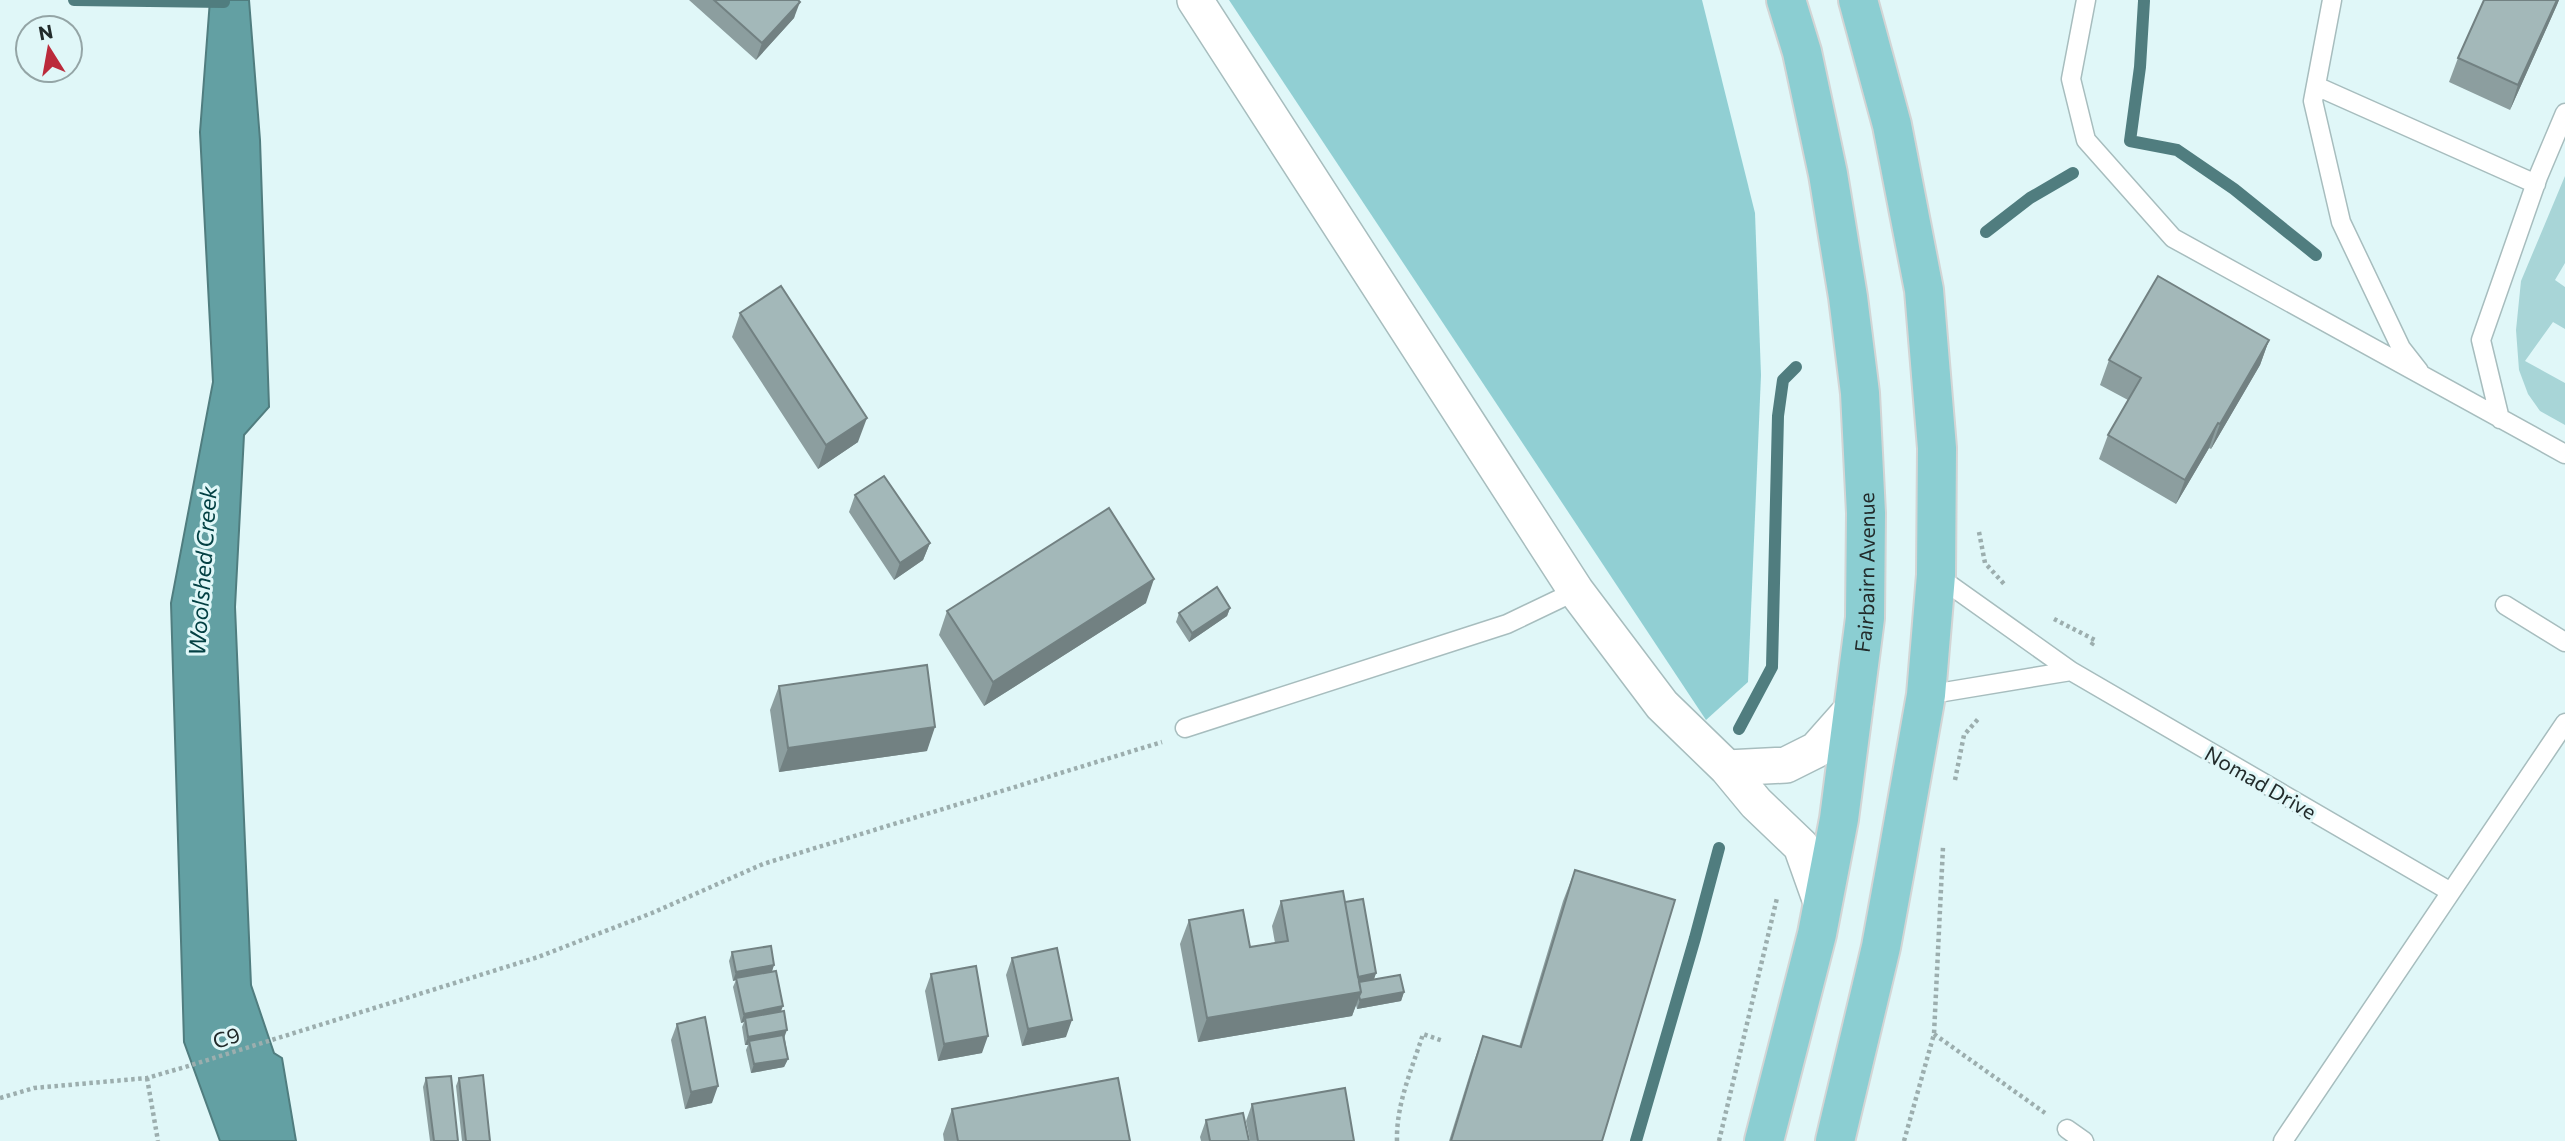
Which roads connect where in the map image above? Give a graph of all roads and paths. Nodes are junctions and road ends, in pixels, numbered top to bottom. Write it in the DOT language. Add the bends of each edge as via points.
graph roads {
  1 [pos="1195,0"];
  2 [pos="1786,0"];
  3 [pos="1858,0"];
  4 [pos="2086,0"];
  5 [pos="2332,0"];
  6 [pos="2316,86"];
  7 [pos="2565,114"];
  8 [pos="2536,184"];
  9 [pos="2424,377"];
  10 [pos="2500,419"];
  11 [pos="2565,454"];
  12 [pos="1936,575"];
  13 [pos="1576,591"];
  14 [pos="2505,606"];
  15 [pos="2095,640"];
  16 [pos="2565,642"];
  17 [pos="2071,671"];
  18 [pos="1926,695"];
  19 [pos="1855,706"];
  20 [pos="1980,717"];
  21 [pos="2565,723"];
  22 [pos="1178,733"];
  23 [pos="1727,768"];
  24 [pos="1953,790"];
  25 [pos="1943,845"];
  26 [pos="1779,888"];
  27 [pos="2451,892"];
  28 [pos="1822,905"];
  29 [pos="1934,1034"];
  30 [pos="1443,1041"];
  31 [pos="147,1078"];
  32 [pos="0,1098"];
  33 [pos="2067,1129"];
  34 [pos="158,1141"];
  35 [pos="1397,1141"];
  36 [pos="1719,1141"];
  37 [pos="1764,1141"];
  38 [pos="1835,1141"];
  39 [pos="1904,1141"];
  40 [pos="2084,1141"];
  41 [pos="2283,1141"];
  1 -- 13 [label="street"];
  2 -- 19 [label="main road, Fairbairn Avenue" via="1828,174 1860,393 1865,618"];
  3 -- 12 [label="main road" via="1892,125 1924,290 1937,448"];
  4 -- 9 [label="lane" via="2071,79 2086,140 2173,238"];
  5 -- 6 [label="lane"];
  6 -- 8 [label="lane"];
  6 -- 9 [label="lane" via="2313,101 2341,222 2401,348"];
  7 -- 8 [label="lane"];
  8 -- 10 [label="lane" via="2481,340"];
  9 -- 10 [label="lane"];
  10 -- 11 [label="lane"];
  12 -- 17 [label="lane, Nomad Drive"];
  12 -- 18 [label="main road"];
  13 -- 22 [label="lane" via="1507,624"];
  13 -- 23 [label="street" via="1662,705"];
  14 -- 16 [label="lane"];
  15 -- 17 [label="path"];
  17 -- 18 [label="lane"];
  17 -- 27 [label="lane, Nomad Drive"];
  18 -- 38 [label="main road" via="1881,947"];
  19 -- 23 [label="street" via="1816,750 1786,765"];
  19 -- 28 [label="main road, Fairbairn Avenue"];
  20 -- 24 [label="path" via="1964,736"];
  21 -- 27 [label="lane"];
  22 -- 31 [label="path, C9" via="763,864 538,957"];
  23 -- 28 [label="street" via="1801,846"];
  25 -- 29 [label="path"];
  26 -- 36 [label="path"];
  27 -- 41 [label="lane"];
  28 -- 37 [label="main road, Fairbairn Avenue"];
  29 -- 33 [label="path"];
  29 -- 39 [label="path"];
  30 -- 35 [label="path" via="1423,1034 1396,1121"];
  31 -- 32 [label="path, C9" via="34,1088"];
  31 -- 34 [label="path"];
  33 -- 40 [label="lane"];
}
